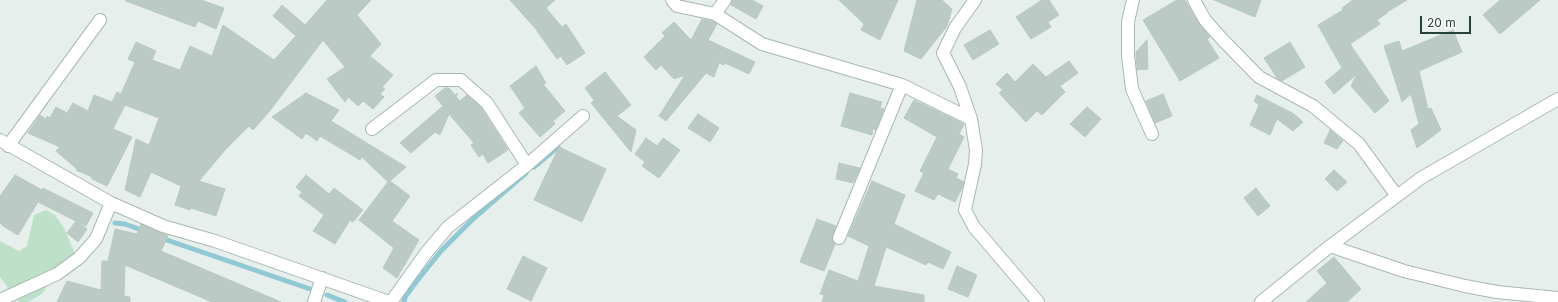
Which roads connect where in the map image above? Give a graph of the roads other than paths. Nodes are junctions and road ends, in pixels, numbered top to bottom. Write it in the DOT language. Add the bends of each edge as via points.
graph roads {
  1 [pos="672,0"];
  2 [pos="726,0"];
  3 [pos="975,0"];
  4 [pos="1133,0"];
  5 [pos="1194,0"];
  6 [pos="715,14"];
  7 [pos="100,20"];
  8 [pos="902,85"];
  9 [pos="1558,99"];
  10 [pos="583,116"];
  11 [pos="971,119"];
  12 [pos="372,129"];
  13 [pos="1152,134"];
  14 [pos="4,143"];
  15 [pos="527,165"];
  16 [pos="1397,196"];
  17 [pos="111,203"];
  18 [pos="839,238"];
  19 [pos="1330,246"];
  20 [pos="322,278"];
  21 [pos="1558,298"];
  22 [pos="0,300"];
  23 [pos="314,302"];
  24 [pos="390,302"];
  25 [pos="1038,302"];
  26 [pos="1261,302"];
  1 -- 6 [label="street" via="677,6"];
  2 -- 6 [label="street"];
  3 -- 11 [label="street" via="955,28 943,52 960,87"];
  4 -- 13 [label="street" via="1128,22 1132,89"];
  5 -- 16 [label="street" via="1205,20 1259,77 1313,106 1359,144"];
  6 -- 8 [label="street" via="762,44"];
  7 -- 14 [label="street"];
  8 -- 11 [label="street"];
  8 -- 18 [label="street"];
  9 -- 16 [label="street" via="1421,178"];
  10 -- 15 [label="street"];
  11 -- 25 [label="street" via="976,150 965,210 974,227"];
  12 -- 15 [label="street" via="436,80 460,80 487,103"];
  14 -- 17 [label="street"];
  15 -- 24 [label="street" via="448,227"];
  16 -- 19 [label="street"];
  17 -- 20 [label="street" via="163,226"];
  17 -- 22 [label="street" via="96,239 79,258 57,274"];
  19 -- 21 [label="street" via="1404,271 1466,286"];
  19 -- 26 [label="street"];
  20 -- 23 [label="street"];
  20 -- 24 [label="street"];
}
